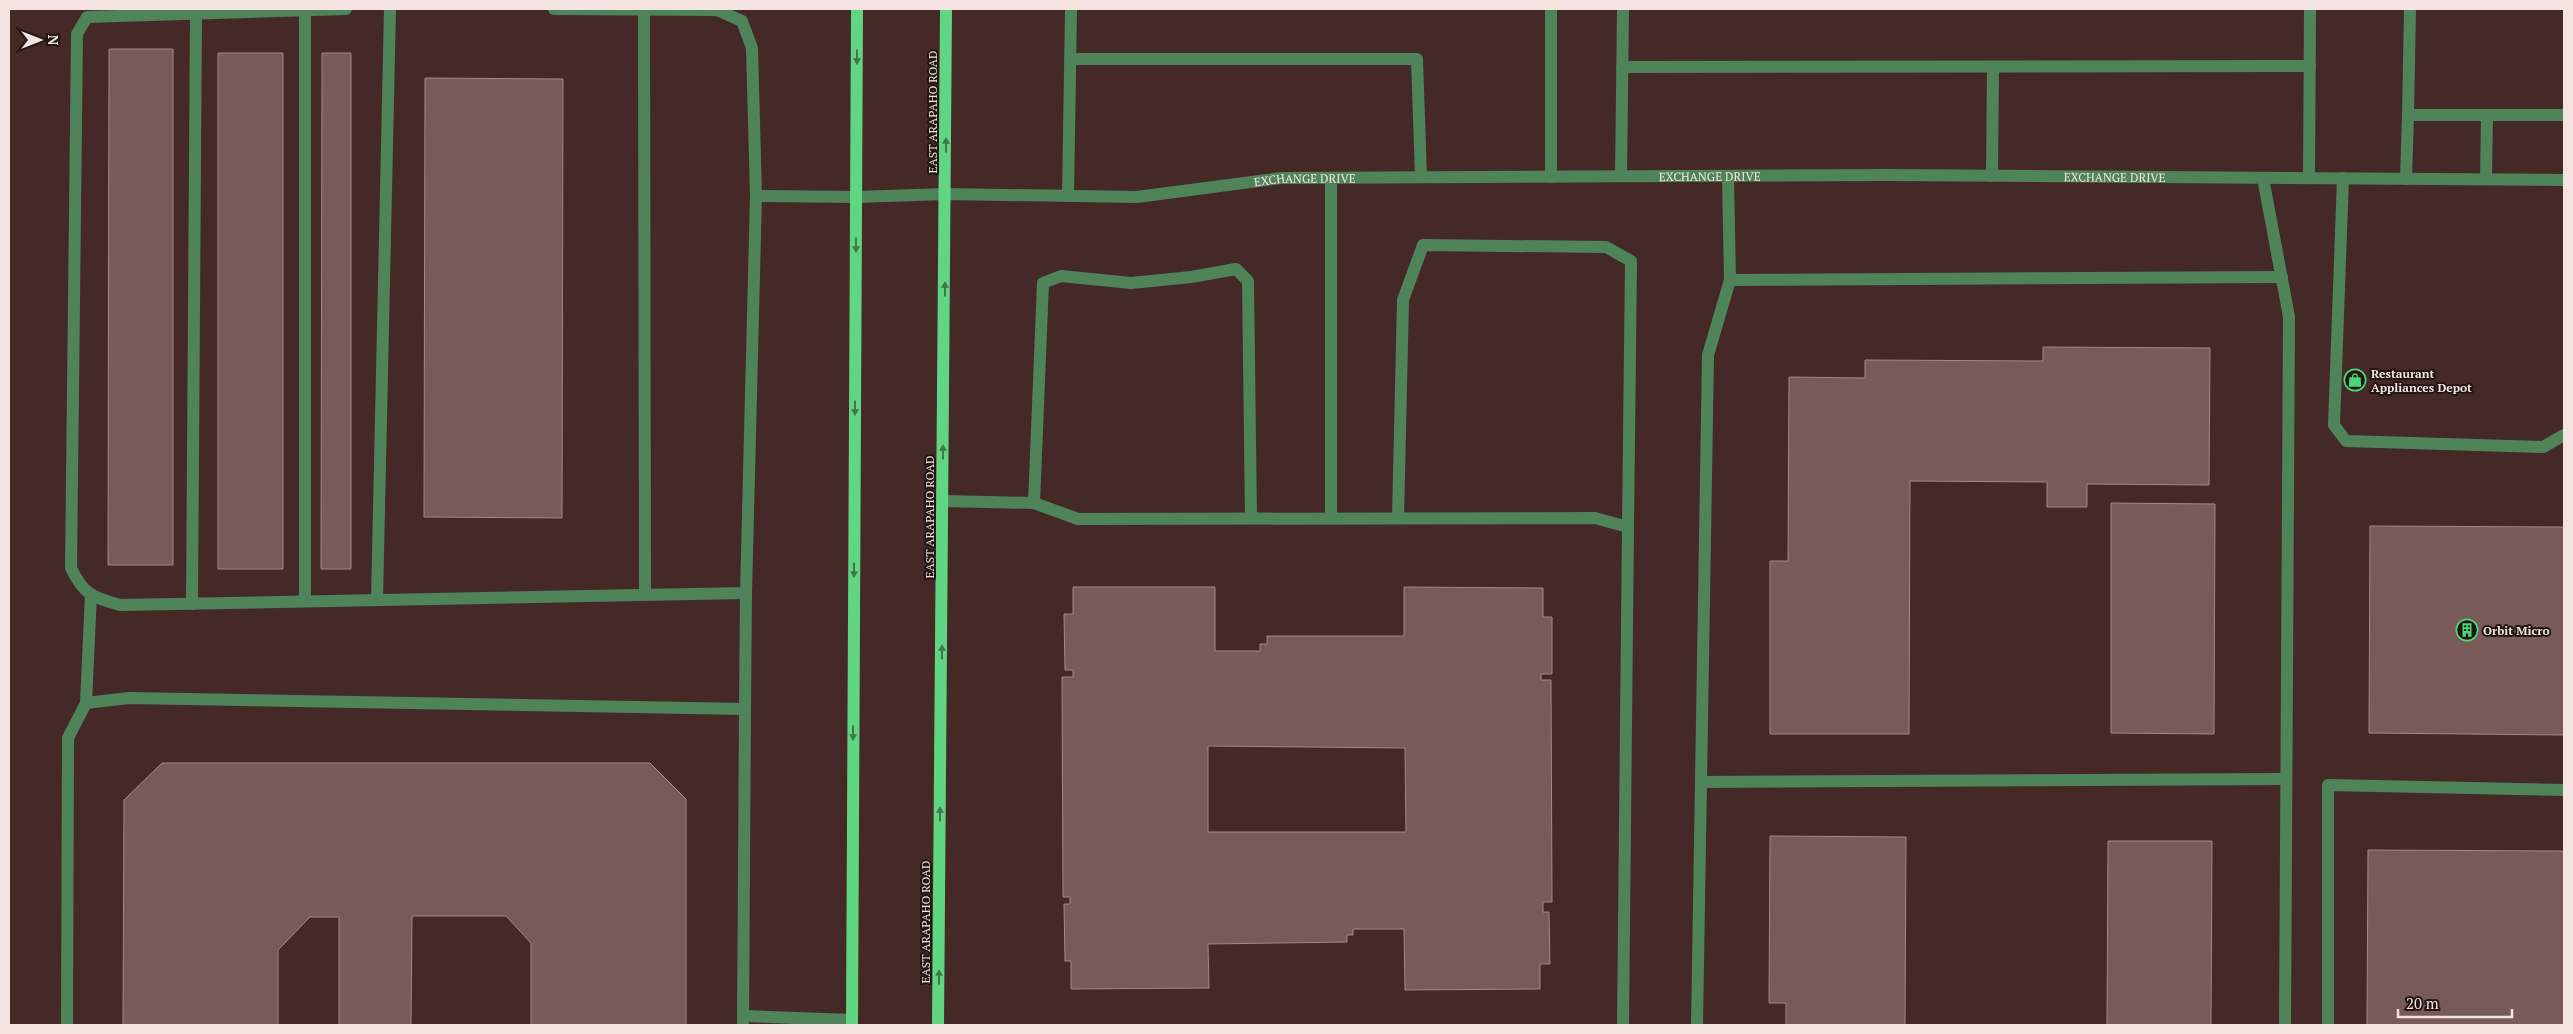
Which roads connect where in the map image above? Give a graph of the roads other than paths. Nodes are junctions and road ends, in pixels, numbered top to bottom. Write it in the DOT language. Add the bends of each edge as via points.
graph roads {
  1 [pos="346,9"];
  2 [pos="390,9"];
  3 [pos="554,9"];
  4 [pos="857,9"];
  5 [pos="946,9"];
  6 [pos="1071,9"];
  7 [pos="1551,9"];
  8 [pos="1623,9"];
  9 [pos="2310,9"];
  10 [pos="2410,9"];
  11 [pos="305,10"];
  12 [pos="644,10"];
  13 [pos="196,14"];
  14 [pos="1070,59"];
  15 [pos="2310,66"];
  16 [pos="1993,67"];
  17 [pos="1622,68"];
  18 [pos="2408,115"];
  19 [pos="2487,115"];
  20 [pos="2564,115"];
  21 [pos="1621,176"];
  22 [pos="1728,176"];
  23 [pos="1992,176"];
  24 [pos="1551,177"];
  25 [pos="1331,178"];
  26 [pos="1421,178"];
  27 [pos="2263,178"];
  28 [pos="2309,178"];
  29 [pos="2343,178"];
  30 [pos="2406,178"];
  31 [pos="2486,179"];
  32 [pos="2564,180"];
  33 [pos="945,194"];
  34 [pos="756,196"];
  35 [pos="1068,196"];
  36 [pos="856,197"];
  37 [pos="2282,277"];
  38 [pos="1730,280"];
  39 [pos="2564,435"];
  40 [pos="943,501"];
  41 [pos="1034,503"];
  42 [pos="1251,518"];
  43 [pos="1331,518"];
  44 [pos="1398,518"];
  45 [pos="1628,527"];
  46 [pos="746,593"];
  47 [pos="91,594"];
  48 [pos="644,594"];
  49 [pos="376,600"];
  50 [pos="305,601"];
  51 [pos="192,604"];
  52 [pos="86,703"];
  53 [pos="746,709"];
  54 [pos="2286,779"];
  55 [pos="1701,782"];
  56 [pos="2564,790"];
  57 [pos="744,1021"];
  58 [pos="852,1022"];
  59 [pos="67,1025"];
  60 [pos="938,1025"];
  61 [pos="1623,1025"];
  62 [pos="1696,1025"];
  63 [pos="2284,1025"];
  64 [pos="2328,1025"];
  1 -- 11 [label="street"];
  2 -- 49 [label="street"];
  3 -- 12 [label="street"];
  4 -- 36 [label="main road, one-way"];
  33 -- 5 [label="main road, EAST ARAPAHO ROAD, one-way"];
  6 -- 14 [label="street"];
  7 -- 24 [label="street"];
  8 -- 17 [label="street"];
  9 -- 15 [label="street"];
  10 -- 18 [label="street"];
  11 -- 13 [label="street"];
  11 -- 50 [label="street"];
  12 -- 34 [label="street" via="717,10 742,21 752,48"];
  12 -- 48 [label="street"];
  13 -- 47 [label="street" via="87,18 77,34 71,568 80,587"];
  13 -- 51 [label="street"];
  14 -- 26 [label="street" via="1417,60"];
  14 -- 35 [label="street"];
  15 -- 16 [label="street"];
  15 -- 28 [label="street"];
  16 -- 17 [label="street"];
  16 -- 23 [label="street"];
  17 -- 21 [label="street"];
  18 -- 19 [label="street"];
  18 -- 30 [label="street"];
  19 -- 20 [label="street"];
  19 -- 31 [label="street"];
  21 -- 22 [label="street, EXCHANGE DRIVE"];
  21 -- 24 [label="street, EXCHANGE DRIVE"];
  22 -- 23 [label="street, EXCHANGE DRIVE"];
  22 -- 38 [label="street"];
  23 -- 27 [label="street, EXCHANGE DRIVE"];
  24 -- 26 [label="street, EXCHANGE DRIVE"];
  25 -- 26 [label="street, EXCHANGE DRIVE"];
  25 -- 35 [label="street, EXCHANGE DRIVE" via="1281,178 1137,197"];
  25 -- 43 [label="street"];
  27 -- 28 [label="street, EXCHANGE DRIVE"];
  27 -- 37 [label="street"];
  28 -- 29 [label="street, EXCHANGE DRIVE"];
  29 -- 30 [label="street, EXCHANGE DRIVE"];
  29 -- 39 [label="street" via="2334,425 2346,441 2543,447"];
  30 -- 31 [label="street, EXCHANGE DRIVE"];
  31 -- 32 [label="street, EXCHANGE DRIVE"];
  33 -- 35 [label="street, EXCHANGE DRIVE"];
  33 -- 36 [label="street, EXCHANGE DRIVE"];
  40 -- 33 [label="main road, EAST ARAPAHO ROAD, one-way"];
  34 -- 36 [label="street, EXCHANGE DRIVE"];
  34 -- 46 [label="street"];
  36 -- 58 [label="main road, one-way"];
  37 -- 38 [label="street"];
  37 -- 54 [label="street" via="2289,317"];
  38 -- 55 [label="street" via="1708,355"];
  40 -- 41 [label="street"];
  60 -- 40 [label="main road, EAST ARAPAHO ROAD, one-way"];
  41 -- 42 [label="street" via="1078,519"];
  41 -- 42 [label="street" via="1043,283 1061,276 1131,283 1191,278 1236,269 1248,281"];
  42 -- 43 [label="street"];
  43 -- 44 [label="street"];
  44 -- 45 [label="street" via="1595,518"];
  44 -- 45 [label="street" via="1403,300 1423,245 1570,245 1606,247 1632,261"];
  45 -- 61 [label="street"];
  46 -- 48 [label="street"];
  46 -- 53 [label="street"];
  47 -- 51 [label="street" via="120,606"];
  47 -- 52 [label="street"];
  48 -- 49 [label="street"];
  49 -- 50 [label="street"];
  50 -- 51 [label="street"];
  52 -- 53 [label="street" via="129,698"];
  52 -- 59 [label="street" via="68,738"];
  53 -- 57 [label="street"];
  54 -- 55 [label="street"];
  54 -- 63 [label="street"];
  55 -- 62 [label="street"];
  56 -- 64 [label="street" via="2328,785"];
  57 -- 58 [label="street"];
}
